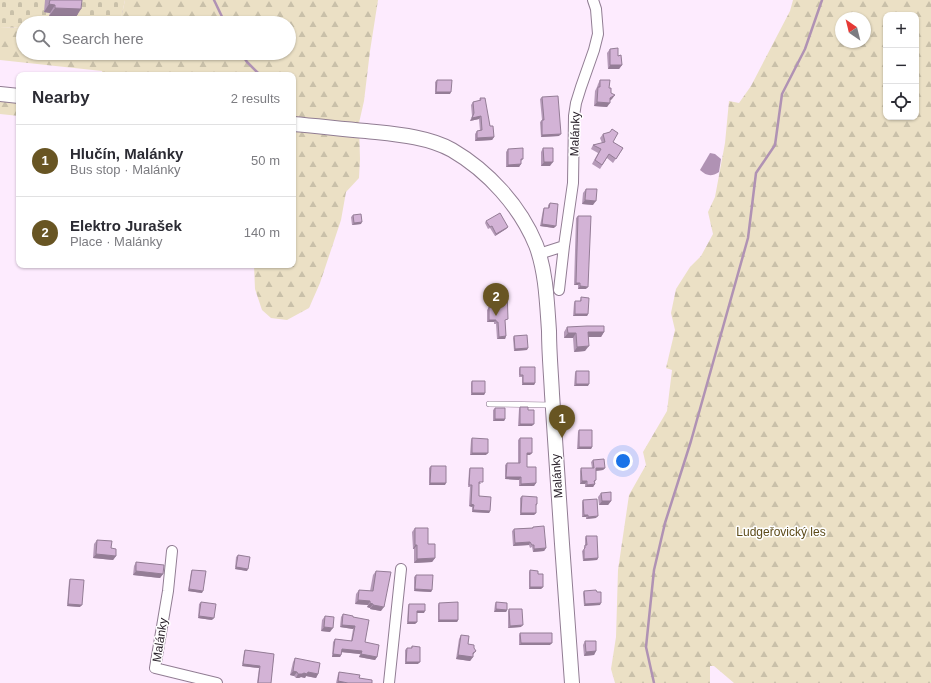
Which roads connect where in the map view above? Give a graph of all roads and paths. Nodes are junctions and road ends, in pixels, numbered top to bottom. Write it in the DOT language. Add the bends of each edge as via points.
graph roads {
  1 [pos="593,0"];
  2 [pos="0,94"];
  3 [pos="16,96"];
  4 [pos="296,124"];
  5 [pos="564,246"];
  6 [pos="539,254"];
  7 [pos="559,290"];
  8 [pos="489,404"];
  9 [pos="553,405"];
  10 [pos="172,551"];
  11 [pos="401,569"];
  12 [pos="217,683"];
  13 [pos="389,683"];
  14 [pos="572,683"];
  1 -- 5 [label="street, Malánky" via="598,34 576,103 573,183"];
  2 -- 3 [label="street"];
  4 -- 6 [label="street, Malánky" via="399,135 451,150 476,167 517,210"];
  5 -- 6 [label="street"];
  5 -- 7 [label="street, Malánky"];
  6 -- 9 [label="street, Malánky" via="548,314"];
  8 -- 9 [label="lane"];
  9 -- 14 [label="street, Malánky"];
  10 -- 12 [label="street, Malánky" via="155,668"];
  11 -- 13 [label="street"];
}
